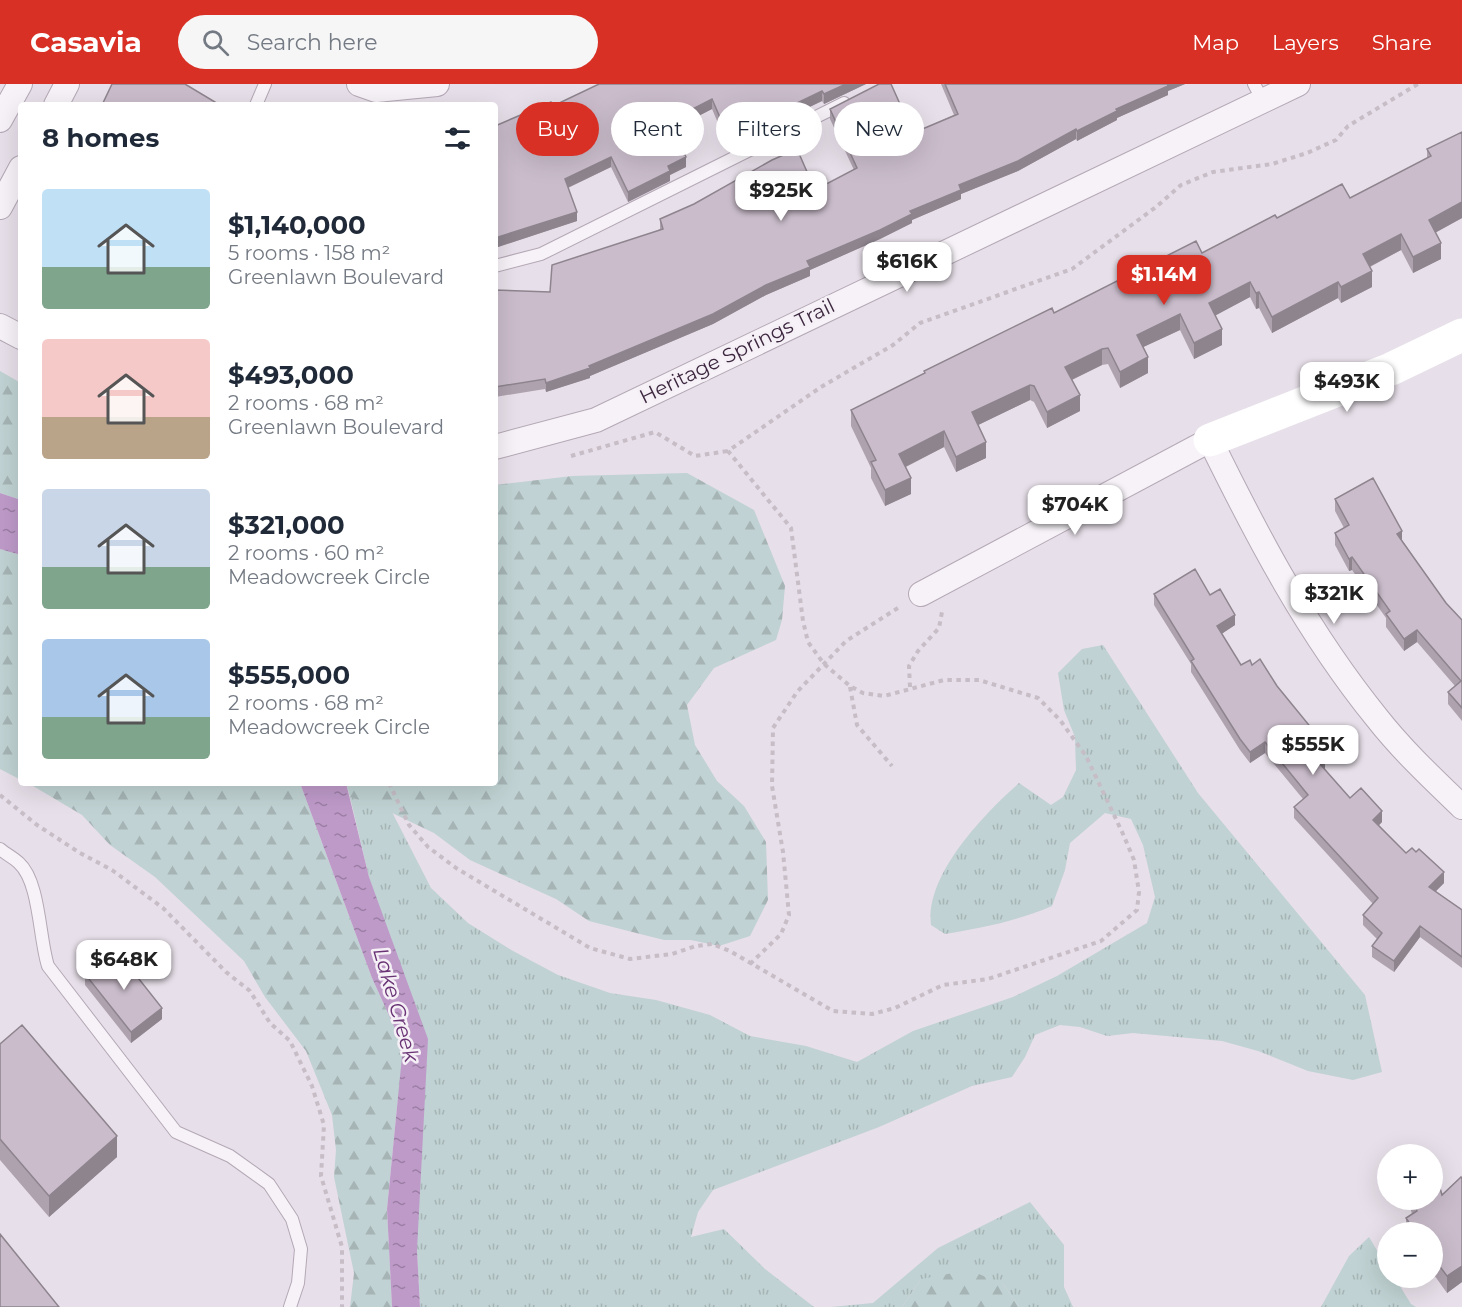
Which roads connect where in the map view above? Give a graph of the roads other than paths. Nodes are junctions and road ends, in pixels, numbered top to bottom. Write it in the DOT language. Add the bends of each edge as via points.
graph roads {
  1 [pos="20,84"];
  2 [pos="67,84"];
  3 [pos="266,84"];
  4 [pos="359,84"];
  5 [pos="437,84"];
  6 [pos="1298,84"];
  7 [pos="1258,93"];
  8 [pos="851,100"];
  9 [pos="58,102"];
  10 [pos="257,102"];
  11 [pos="0,120"];
  12 [pos="18,174"];
  13 [pos="0,207"];
  14 [pos="498,265"];
  15 [pos="0,326"];
  16 [pos="18,335"];
  17 [pos="1462,335"];
  18 [pos="1210,441"];
  19 [pos="498,446"];
  20 [pos="928,590"];
  21 [pos="1462,807"];
  22 [pos="0,849"];
  23 [pos="290,1307"];
  1 -- 11 [label="street"];
  2 -- 9 [label="street"];
  3 -- 10 [label="lane"];
  4 -- 5 [label="street" via="376,90"];
  6 -- 7 [label="street, Heritage Springs Trail"];
  7 -- 19 [label="street, Heritage Springs Trail" via="596,420"];
  8 -- 14 [label="lane" via="541,254"];
  12 -- 13 [label="street"];
  15 -- 16 [label="street"];
  17 -- 18 [label="street" via="1390,369"];
  18 -- 20 [label="street"];
  18 -- 21 [label="street" via="1257,535 1315,634 1378,720"];
  22 -- 23 [label="lane" via="21,864 33,884 48,966 176,1132 230,1156 269,1184 286,1210 301,1249 298,1283"];
}
